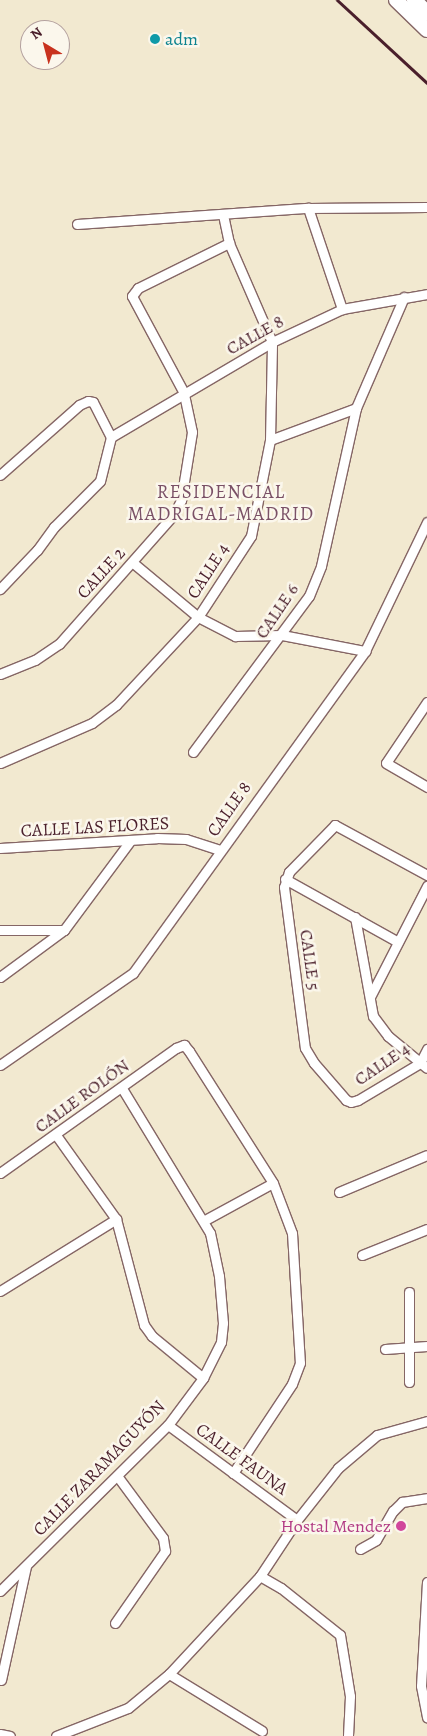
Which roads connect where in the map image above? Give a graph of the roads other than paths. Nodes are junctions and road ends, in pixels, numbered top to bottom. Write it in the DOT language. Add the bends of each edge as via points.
graph roads {
  1 [pos="396,0"];
  2 [pos="414,0"];
  3 [pos="427,13"];
  4 [pos="427,30"];
  5 [pos="427,207"];
  6 [pos="308,208"];
  7 [pos="223,216"];
  8 [pos="77,224"];
  9 [pos="229,243"];
  10 [pos="427,294"];
  11 [pos="404,297"];
  12 [pos="342,309"];
  13 [pos="272,342"];
  14 [pos="184,393"];
  15 [pos="356,408"];
  16 [pos="111,437"];
  17 [pos="270,440"];
  18 [pos="0,475"];
  19 [pos="426,526"];
  20 [pos="132,562"];
  21 [pos="0,589"];
  22 [pos="198,617"];
  23 [pos="282,635"];
  24 [pos="365,651"];
  25 [pos="0,674"];
  26 [pos="427,702"];
  27 [pos="193,752"];
  28 [pos="0,763"];
  29 [pos="427,787"];
  30 [pos="130,841"];
  31 [pos="0,848"];
  32 [pos="220,850"];
  33 [pos="427,875"];
  34 [pos="285,879"];
  35 [pos="427,886"];
  36 [pos="355,917"];
  37 [pos="0,930"];
  38 [pos="64,930"];
  39 [pos="398,942"];
  40 [pos="0,977"];
  41 [pos="370,997"];
  42 [pos="427,1049"];
  43 [pos="0,1065"];
  44 [pos="423,1066"];
  45 [pos="122,1088"];
  46 [pos="351,1102"];
  47 [pos="56,1135"];
  48 [pos="427,1155"];
  49 [pos="0,1173"];
  50 [pos="273,1183"];
  51 [pos="339,1192"];
  52 [pos="116,1219"];
  53 [pos="205,1220"];
  54 [pos="427,1229"];
  55 [pos="362,1255"];
  56 [pos="0,1291"];
  57 [pos="409,1292"];
  58 [pos="427,1346"];
  59 [pos="385,1349"];
  60 [pos="411,1350"];
  61 [pos="203,1378"];
  62 [pos="409,1382"];
  63 [pos="427,1421"];
  64 [pos="168,1425"];
  65 [pos="233,1473"];
  66 [pos="118,1477"];
  67 [pos="427,1498"];
  68 [pos="297,1520"];
  69 [pos="360,1549"];
  70 [pos="26,1566"];
  71 [pos="260,1576"];
  72 [pos="427,1582"];
  73 [pos="0,1591"];
  74 [pos="425,1597"];
  75 [pos="115,1623"];
  76 [pos="169,1674"];
  77 [pos="1,1680"];
  78 [pos="427,1717"];
  79 [pos="262,1731"];
  80 [pos="80,1732"];
  81 [pos="0,1734"];
  82 [pos="10,1736"];
  83 [pos="56,1736"];
  84 [pos="348,1736"];
  1 -- 4 [label="main road"];
  2 -- 3 [label="highway"];
  5 -- 6 [label="street"];
  6 -- 7 [label="street"];
  6 -- 12 [label="street"];
  7 -- 8 [label="street"];
  7 -- 9 [label="street, CALLE 4"];
  9 -- 13 [label="street, CALLE 4"];
  9 -- 14 [label="street, CALLE 2" via="138,288 132,296"];
  10 -- 11 [label="street, CALLE 8"];
  11 -- 12 [label="street, CALLE 8"];
  11 -- 15 [label="street, CALLE 6"];
  12 -- 13 [label="street, CALLE 8"];
  13 -- 14 [label="street, CALLE 8"];
  13 -- 17 [label="street, CALLE 4"];
  14 -- 16 [label="street, CALLE 8"];
  14 -- 20 [label="street, CALLE 2" via="192,432 181,500 165,526"];
  15 -- 17 [label="street"];
  15 -- 23 [label="street, CALLE 6" via="321,566 309,596"];
  16 -- 18 [label="street" via="93,402 88,400"];
  16 -- 21 [label="street" via="100,481 54,527 38,550"];
  17 -- 22 [label="street, CALLE 4" via="251,536"];
  19 -- 24 [label="street, CALLE 8"];
  20 -- 22 [label="street"];
  20 -- 25 [label="street, CALLE 2" via="53,649"];
  22 -- 23 [label="street" via="235,636"];
  22 -- 28 [label="street, CALLE 4" via="116,705 100,717"];
  23 -- 24 [label="street"];
  23 -- 27 [label="street, CALLE 6"];
  24 -- 32 [label="street, CALLE 8"];
  26 -- 29 [label="street" via="386,763"];
  30 -- 31 [label="street, CALLE LAS FLORES"];
  30 -- 32 [label="street, CALLE LAS FLORES" via="186,839"];
  30 -- 38 [label="street"];
  32 -- 43 [label="street, CALLE 8" via="133,973"];
  33 -- 34 [label="street" via="335,825"];
  34 -- 36 [label="street"];
  34 -- 46 [label="street, CALLE 5" via="305,1048 314,1063"];
  35 -- 39 [label="street"];
  36 -- 39 [label="street"];
  36 -- 41 [label="street"];
  37 -- 38 [label="street"];
  38 -- 40 [label="street"];
  39 -- 41 [label="street"];
  41 -- 44 [label="street" via="378,1027"];
  42 -- 44 [label="street, CALLE 4"];
  44 -- 46 [label="street, CALLE 4"];
  45 -- 47 [label="street, CALLE ROLÓN"];
  45 -- 50 [label="street, CALLE ROLÓN" via="184,1046"];
  45 -- 53 [label="street, CALLE ZARAMAGUYÓN"];
  47 -- 49 [label="street, CALLE ROLÓN"];
  47 -- 52 [label="street"];
  48 -- 51 [label="street"];
  50 -- 53 [label="street"];
  50 -- 65 [label="street" via="292,1233 300,1363 292,1384"];
  52 -- 56 [label="street"];
  52 -- 61 [label="street" via="144,1325 152,1336"];
  53 -- 61 [label="street, CALLE ZARAMAGUYÓN" via="219,1276 223,1323 221,1342"];
  54 -- 55 [label="street"];
  57 -- 60 [label="street"];
  58 -- 60 [label="street"];
  59 -- 60 [label="street"];
  60 -- 62 [label="street"];
  61 -- 64 [label="street, CALLE ZARAMAGUYÓN"];
  63 -- 68 [label="street" via="376,1435 338,1468"];
  64 -- 65 [label="street, CALLE FAUNA"];
  64 -- 66 [label="street, CALLE ZARAMAGUYÓN"];
  65 -- 68 [label="street, CALLE FAUNA"];
  66 -- 70 [label="street, CALLE ZARAMAGUYÓN"];
  66 -- 75 [label="street" via="163,1538 166,1551"];
  67 -- 69 [label="street" via="402,1502 393,1510 376,1540"];
  68 -- 71 [label="street"];
  70 -- 73 [label="street, CALLE ZARAMAGUYÓN"];
  70 -- 77 [label="street"];
  71 -- 76 [label="street"];
  71 -- 84 [label="street" via="281,1588 340,1635 350,1696"];
  72 -- 74 [label="street"];
  74 -- 78 [label="street" via="421,1686"];
  76 -- 79 [label="street"];
  76 -- 80 [label="street" via="128,1708"];
  80 -- 83 [label="street"];
  81 -- 82 [label="street"];
}
